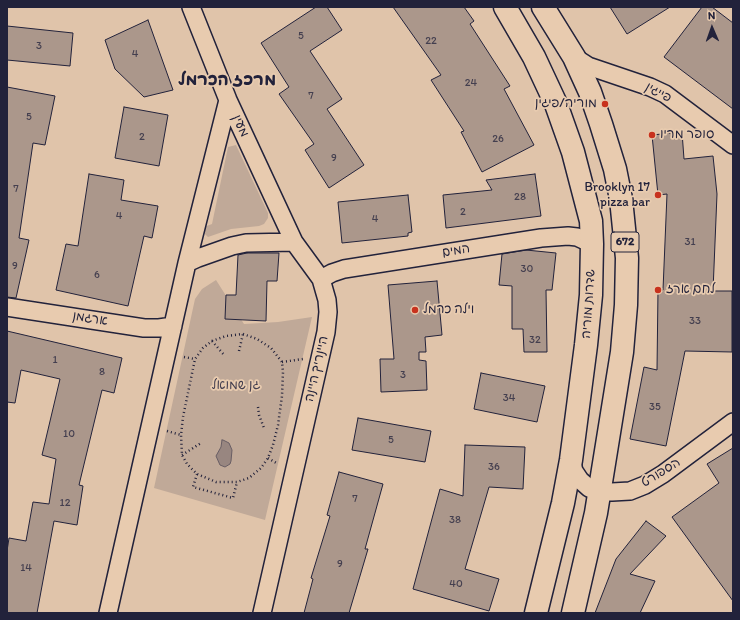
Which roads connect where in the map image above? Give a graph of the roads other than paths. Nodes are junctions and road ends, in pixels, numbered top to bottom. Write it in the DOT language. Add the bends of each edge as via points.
graph roads {
  1 [pos="191,7"];
  2 [pos="505,7"];
  3 [pos="543,7"];
  4 [pos="574,57"];
  5 [pos="228,100"];
  6 [pos="733,145"];
  7 [pos="294,242"];
  8 [pos="592,244"];
  9 [pos="187,263"];
  10 [pos="321,279"];
  11 [pos="7,307"];
  12 [pos="173,326"];
  13 [pos="733,422"];
  14 [pos="571,460"];
  15 [pos="600,492"];
  16 [pos="108,613"];
  17 [pos="262,613"];
  18 [pos="536,613"];
  19 [pos="573,613"];
  1 -- 5 [label="street, מעין"];
  2 -- 8 [label="main road, שדרות מוריה / 672" via="534,57 556,104 573,152 591,221"];
  3 -- 4 [label="main road, 672"];
  4 -- 6 [label="street, פייגין" via="588,66 665,94"];
  4 -- 15 [label="main road, 672" via="590,92 615,169 627,258 622,352"];
  5 -- 7 [label="street, מעין"];
  5 -- 9 [label="street"];
  7 -- 9 [label="street" via="246,243"];
  7 -- 10 [label="street, היינריך היינה"];
  8 -- 10 [label="street, המים" via="577,237 541,238 344,269"];
  8 -- 14 [label="main road, שדרות מוריה / 672" via="587,338"];
  9 -- 12 [label="street"];
  10 -- 17 [label="street, היינריך היינה" via="328,300 326,332"];
  11 -- 12 [label="street, ארגמן" via="144,328"];
  12 -- 16 [label="street"];
  13 -- 15 [label="street, הספורט" via="645,485 630,490"];
  14 -- 15 [label="street" via="580,480 589,488"];
  14 -- 18 [label="main road, שדרות מוריה / 672"];
  15 -- 19 [label="main road, 672"];
}
